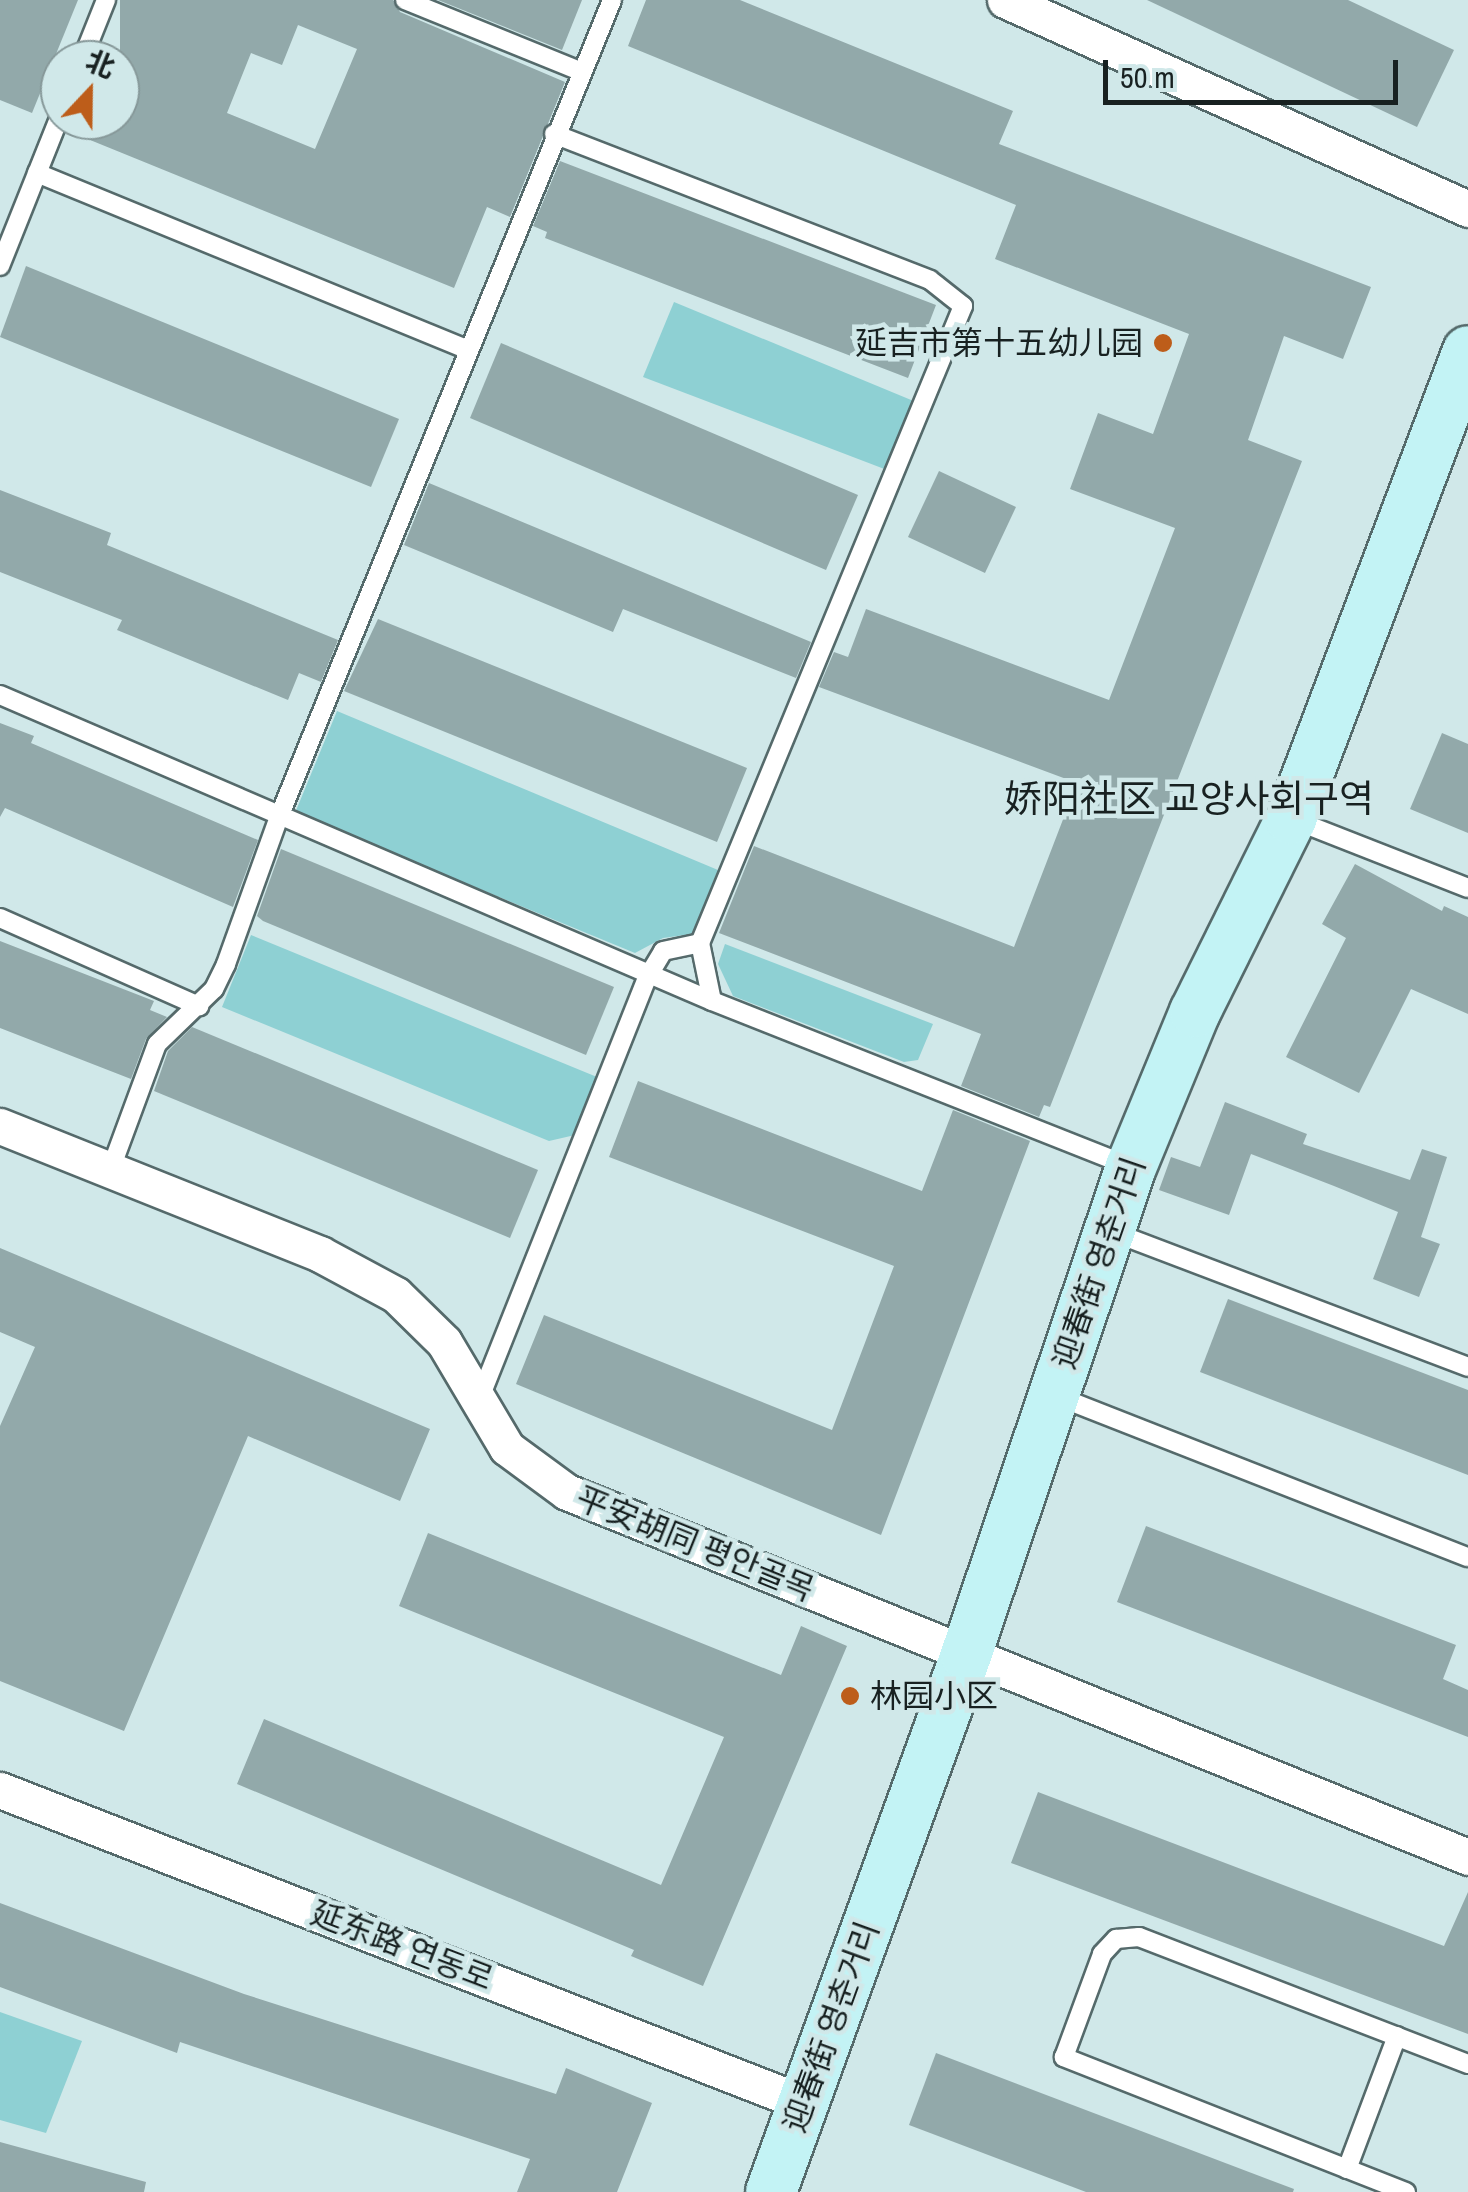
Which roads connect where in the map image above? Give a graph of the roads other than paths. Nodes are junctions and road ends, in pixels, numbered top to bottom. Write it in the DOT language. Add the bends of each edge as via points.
graph roads {
  1 [pos="106,0"];
  2 [pos="405,0"];
  3 [pos="612,0"];
  4 [pos="1005,0"];
  5 [pos="90,40"];
  6 [pos="580,71"];
  7 [pos="554,134"];
  8 [pos="50,140"];
  9 [pos="37,173"];
  10 [pos="1468,208"];
  11 [pos="0,266"];
  12 [pos="468,349"];
  13 [pos="1465,369"];
  14 [pos="0,695"];
  15 [pos="279,817"];
  16 [pos="1291,819"];
  17 [pos="1468,888"];
  18 [pos="0,918"];
  19 [pos="700,942"];
  20 [pos="647,978"];
  21 [pos="712,1001"];
  22 [pos="199,1006"];
  23 [pos="0,1126"];
  24 [pos="1131,1168"];
  25 [pos="110,1170"];
  26 [pos="1110,1231"];
  27 [pos="1468,1368"];
  28 [pos="1054,1395"];
  29 [pos="478,1400"];
  30 [pos="1468,1557"];
  31 [pos="966,1655"];
  32 [pos="0,1790"];
  33 [pos="1468,1857"];
  34 [pos="1396,2036"];
  35 [pos="1468,2064"];
  36 [pos="804,2103"];
  37 [pos="1347,2169"];
  38 [pos="772,2192"];
  39 [pos="1406,2192"];
  1 -- 5 [label="lane"];
  2 -- 6 [label="lane"];
  3 -- 6 [label="lane"];
  4 -- 10 [label="street"];
  6 -- 7 [label="lane"];
  7 -- 12 [label="lane"];
  7 -- 19 [label="lane" via="930,280 962,306 960,326"];
  8 -- 9 [label="lane"];
  9 -- 11 [label="lane"];
  9 -- 12 [label="lane"];
  12 -- 15 [label="lane"];
  13 -- 16 [label="street, 迎春街 영춘거리"];
  14 -- 15 [label="lane"];
  15 -- 20 [label="lane"];
  15 -- 22 [label="lane" via="226,964"];
  16 -- 17 [label="lane"];
  16 -- 24 [label="street, 迎春街 영춘거리" via="1195,1012"];
  18 -- 22 [label="lane"];
  19 -- 20 [label="lane" via="663,951"];
  19 -- 21 [label="lane"];
  20 -- 21 [label="lane"];
  20 -- 29 [label="lane"];
  21 -- 24 [label="lane"];
  22 -- 25 [label="lane" via="157,1044"];
  23 -- 25 [label="street, 平安胡同 평안골목"];
  24 -- 26 [label="street, 迎春街 영춘거리"];
  25 -- 29 [label="street, 平安胡同 평안골목" via="320,1254 396,1294 444,1342"];
  26 -- 27 [label="lane"];
  26 -- 28 [label="street, 迎春街 영춘거리"];
  28 -- 30 [label="lane"];
  28 -- 31 [label="street, 迎春街 영춘거리"];
  29 -- 31 [label="street, 平安胡同 평안골목" via="506,1448 567,1492"];
  31 -- 33 [label="street, 平安胡同 평안골목"];
  31 -- 36 [label="street, 迎春街 영춘거리"];
  32 -- 36 [label="street, 延东路 연동로"];
  34 -- 35 [label="lane"];
  34 -- 37 [label="lane"];
  34 -- 37 [label="lane" via="1139,1936 1116,1940 1096,1971 1064,2057"];
  36 -- 38 [label="street, 迎春街 영춘거리"];
  37 -- 39 [label="lane"];
}
